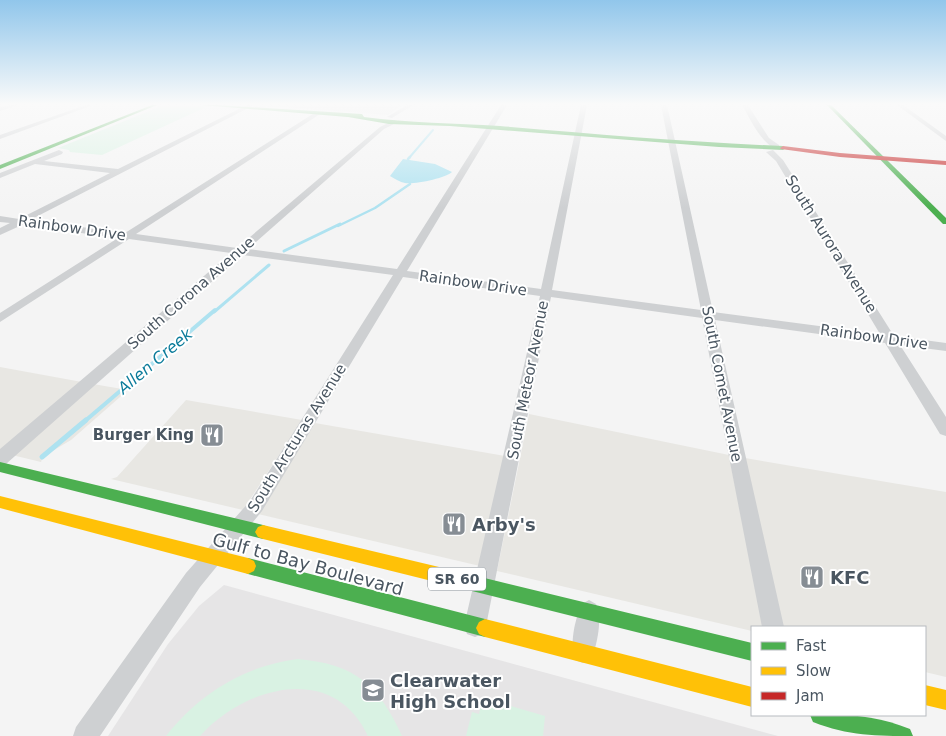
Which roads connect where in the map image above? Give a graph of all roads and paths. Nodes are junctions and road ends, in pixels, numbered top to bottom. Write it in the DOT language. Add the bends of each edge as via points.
graph roads {
  1 [pos="54,139"];
  2 [pos="70,139"];
  3 [pos="183,139"];
  4 [pos="277,139"];
  5 [pos="370,139"];
  6 [pos="482,139"];
  7 [pos="576,139"];
  8 [pos="650,139"];
  9 [pos="766,139"];
  10 [pos="864,139"];
  11 [pos="672,141"];
  12 [pos="772,149"];
  13 [pos="59,152"];
  14 [pos="882,158"];
  15 [pos="0,161"];
  16 [pos="33,162"];
  17 [pos="946,163"];
  18 [pos="0,168"];
  19 [pos="119,172"];
  20 [pos="0,176"];
  21 [pos="0,219"];
  22 [pos="20,222"];
  23 [pos="946,222"];
  24 [pos="0,232"];
  25 [pos="128,236"];
  26 [pos="240,251"];
  27 [pos="400,273"];
  28 [pos="546,293"];
  29 [pos="708,315"];
  30 [pos="0,318"];
  31 [pos="891,340"];
  32 [pos="946,347"];
  33 [pos="946,430"];
  34 [pos="0,459"];
  35 [pos="0,467"];
  36 [pos="0,502"];
  37 [pos="240,526"];
  38 [pos="213,557"];
  39 [pos="484,586"];
  40 [pos="589,612"];
  41 [pos="475,626"];
  42 [pos="773,626"];
  43 [pos="583,652"];
  44 [pos="751,652"];
  45 [pos="926,695"];
  46 [pos="751,697"];
  47 [pos="946,700"];
  48 [pos="824,716"];
  49 [pos="85,736"];
  50 [pos="903,736"];
  1 -- 15 [label="main road"];
  2 -- 18 [label="main road"];
  3 -- 19 [label="street"];
  4 -- 25 [label="street"];
  5 -- 26 [label="street, South Corona Avenue"];
  6 -- 27 [label="street, South Arcturas Avenue"];
  7 -- 28 [label="street, South Meteor Avenue"];
  8 -- 11 [label="main road"];
  9 -- 12 [label="street, South Aurora Avenue"];
  10 -- 14 [label="main road"];
  11 -- 12 [label="main road"];
  11 -- 29 [label="street, South Comet Avenue"];
  12 -- 14 [label="main road"];
  12 -- 31 [label="street, South Aurora Avenue"];
  13 -- 16 [label="street"];
  14 -- 17 [label="main road"];
  14 -- 23 [label="main road"];
  16 -- 19 [label="street"];
  16 -- 20 [label="street"];
  19 -- 22 [label="street"];
  21 -- 22 [label="street, Rainbow Drive"];
  22 -- 24 [label="street"];
  22 -- 25 [label="street, Rainbow Drive"];
  25 -- 26 [label="street, Rainbow Drive"];
  25 -- 30 [label="street"];
  26 -- 27 [label="street, Rainbow Drive"];
  26 -- 34 [label="street, South Corona Avenue"];
  27 -- 28 [label="street, Rainbow Drive"];
  27 -- 37 [label="street, South Arcturas Avenue" via="256,506"];
  28 -- 29 [label="street, Rainbow Drive"];
  28 -- 39 [label="street, South Meteor Avenue"];
  29 -- 31 [label="street, Rainbow Drive"];
  29 -- 42 [label="street, South Comet Avenue"];
  31 -- 32 [label="street, Rainbow Drive"];
  31 -- 33 [label="street, South Aurora Avenue"];
  35 -- 37 [label="main road, Gulf to Bay Boulevard / SR 60"];
  36 -- 38 [label="main road, Gulf to Bay Boulevard"];
  37 -- 38 [label="street, South Arcturas Avenue"];
  37 -- 39 [label="main road, Gulf to Bay Boulevard / SR 60"];
  38 -- 41 [label="main road, Gulf to Bay Boulevard"];
  38 -- 49 [label="street, South Arcturas Avenue" via="193,580"];
  39 -- 40 [label="main road, Gulf to Bay Boulevard / SR 60"];
  39 -- 41 [label="street, South Meteor Avenue"];
  40 -- 43 [label="street"];
  40 -- 44 [label="main road, Gulf to Bay Boulevard / SR 60"];
  41 -- 43 [label="main road, Gulf to Bay Boulevard"];
  43 -- 46 [label="main road, Gulf to Bay Boulevard"];
  45 -- 47 [label="main road"];
  48 -- 50 [label="main road"];
}
